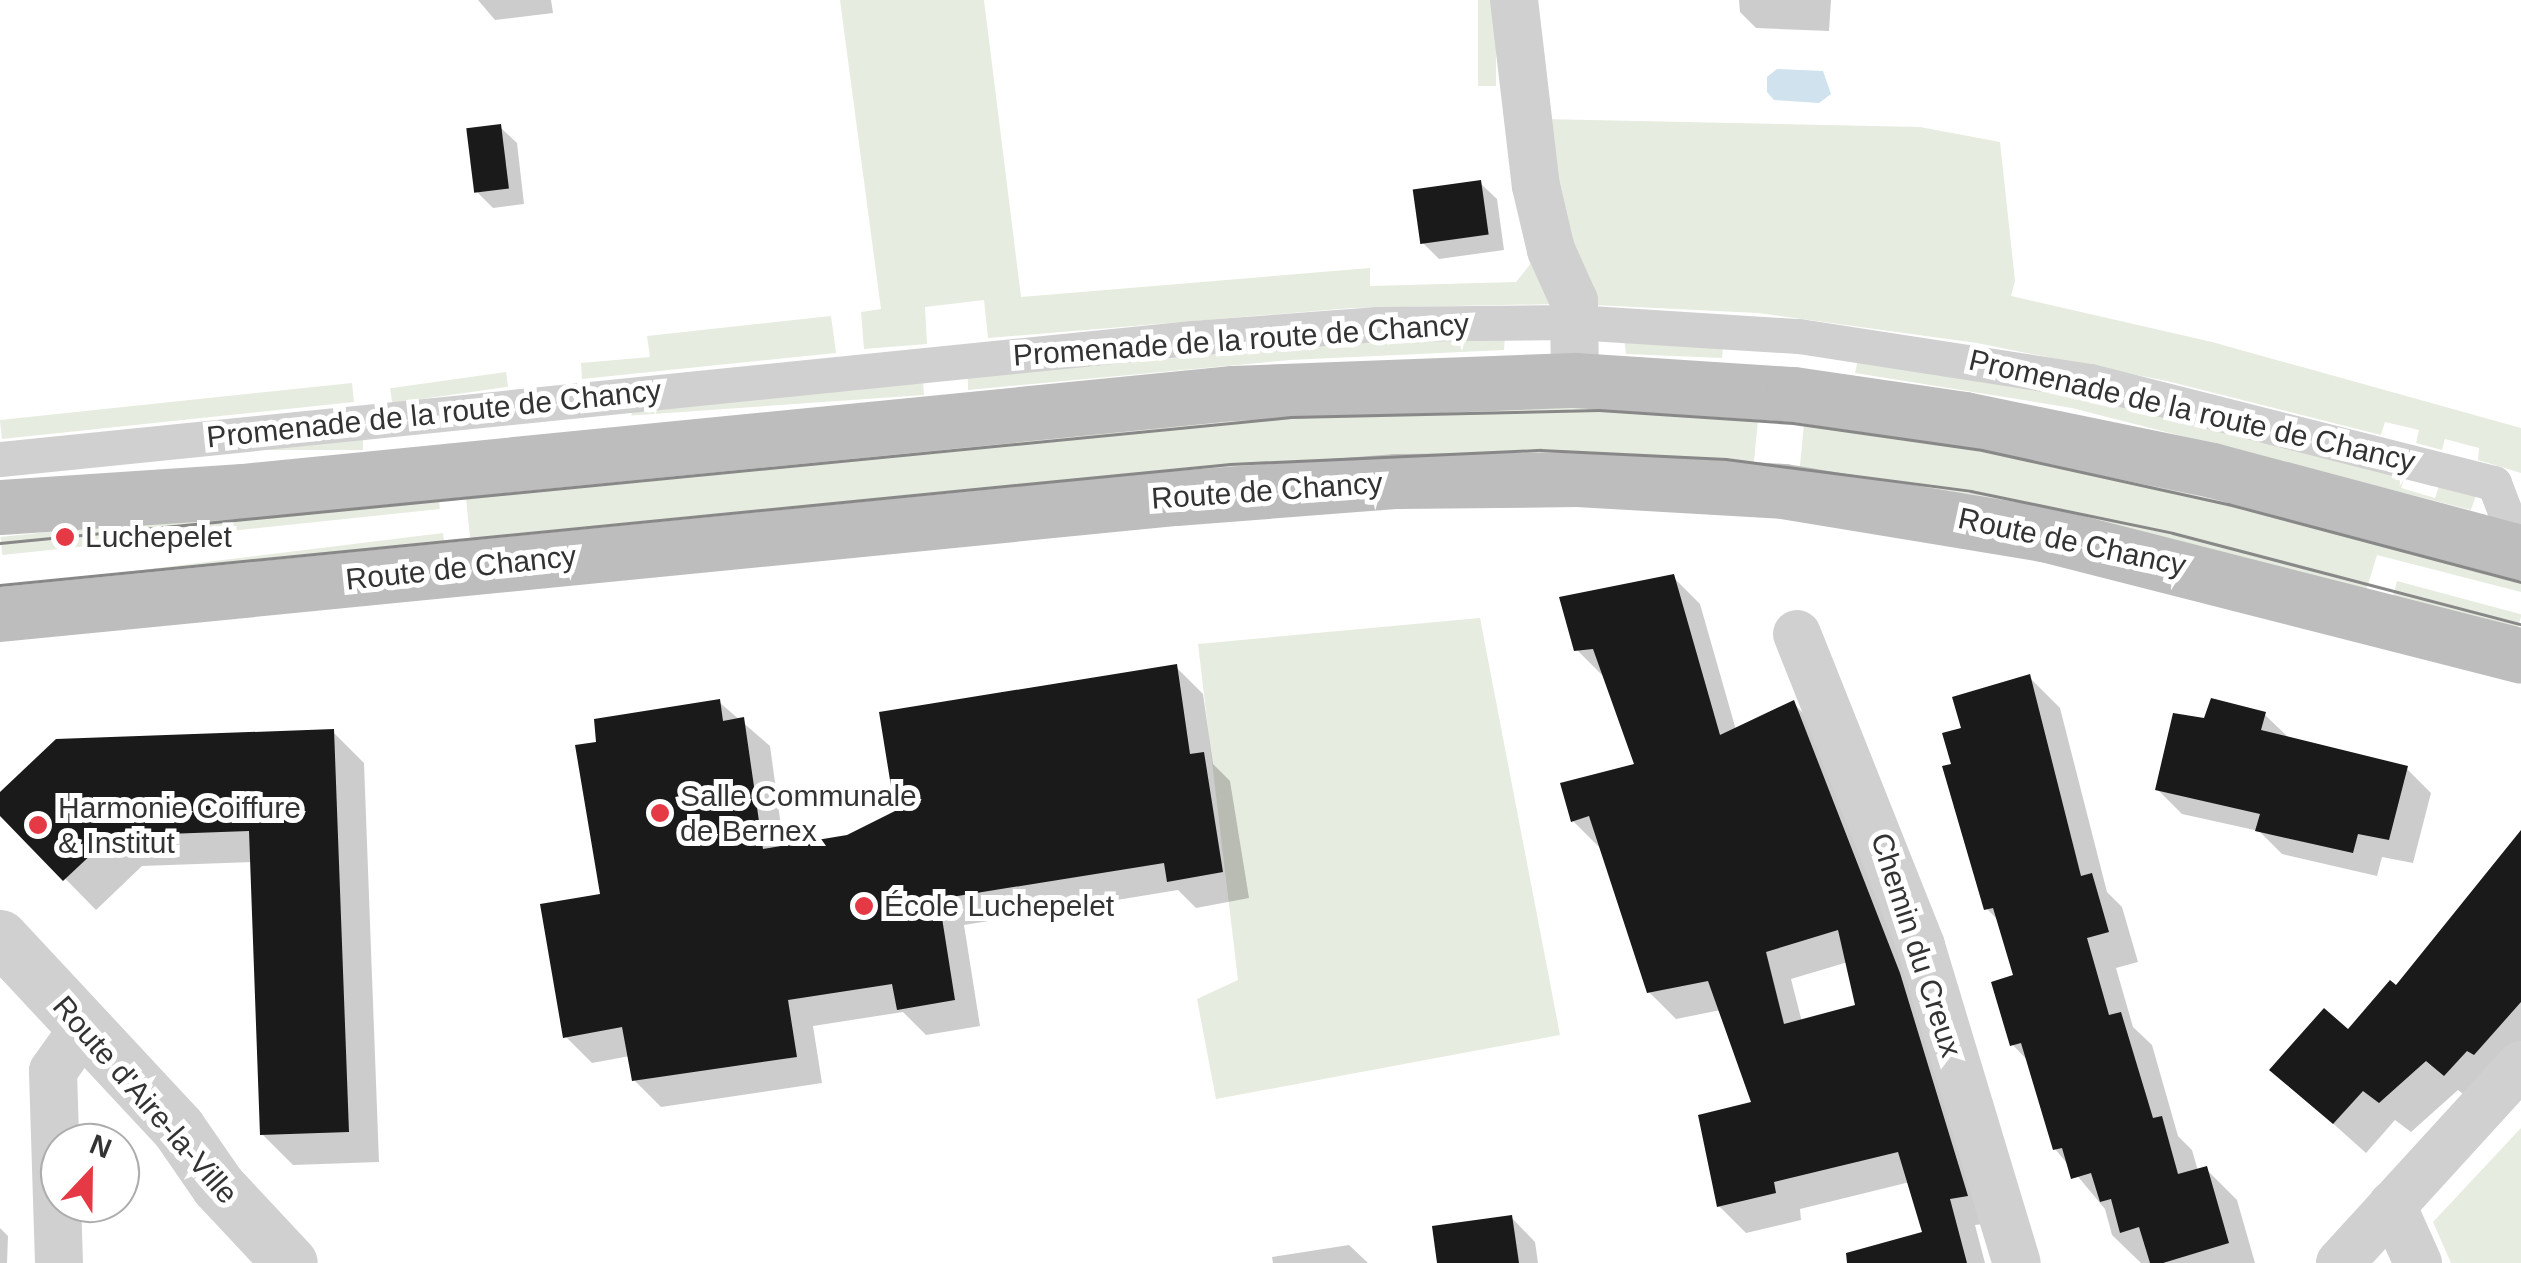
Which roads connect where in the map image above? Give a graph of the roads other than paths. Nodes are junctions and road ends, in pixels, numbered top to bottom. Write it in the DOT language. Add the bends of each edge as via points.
graph roads {
  1 [pos="1514,0"];
  2 [pos="1574,322"];
  3 [pos="1575,380"];
  4 [pos="0,459"];
  5 [pos="0,507"];
  6 [pos="2514,534"];
  7 [pos="0,614"];
  8 [pos="1797,634"];
  9 [pos="2521,656"];
  10 [pos="0,937"];
  11 [pos="86,1026"];
  12 [pos="2521,1065"];
  13 [pos="2392,1205"];
  14 [pos="60,1263"];
  15 [pos="290,1263"];
  16 [pos="2017,1263"];
  17 [pos="2340,1263"];
  18 [pos="2418,1263"];
  1 -- 2 [label="street" via="1536,186 1574,301"];
  2 -- 3 [label="street"];
  2 -- 4 [label="street, Promenade de la route de Chancy" via="1377,324 1192,338"];
  2 -- 6 [label="street, Promenade de la route de Chancy" via="1799,336 2072,378 2494,483"];
  3 -- 5 [label="main road" via="1234,394 242,492"];
  3 -- 6 [label="main road" via="1793,394 1964,419"];
  7 -- 9 [label="main road, Route de Chancy" via="1212,494 1397,481 1578,479 1783,491 2044,534"];
  8 -- 16 [label="street, Chemin du Creux" via="1920,946"];
  10 -- 11 [label="street, Route d'Aire-la-Ville"];
  11 -- 14 [label="street" via="53,1071"];
  11 -- 15 [label="street, Route d'Aire-la-Ville"];
  12 -- 13 [label="street"];
  13 -- 17 [label="street"];
  13 -- 18 [label="street"];
}
